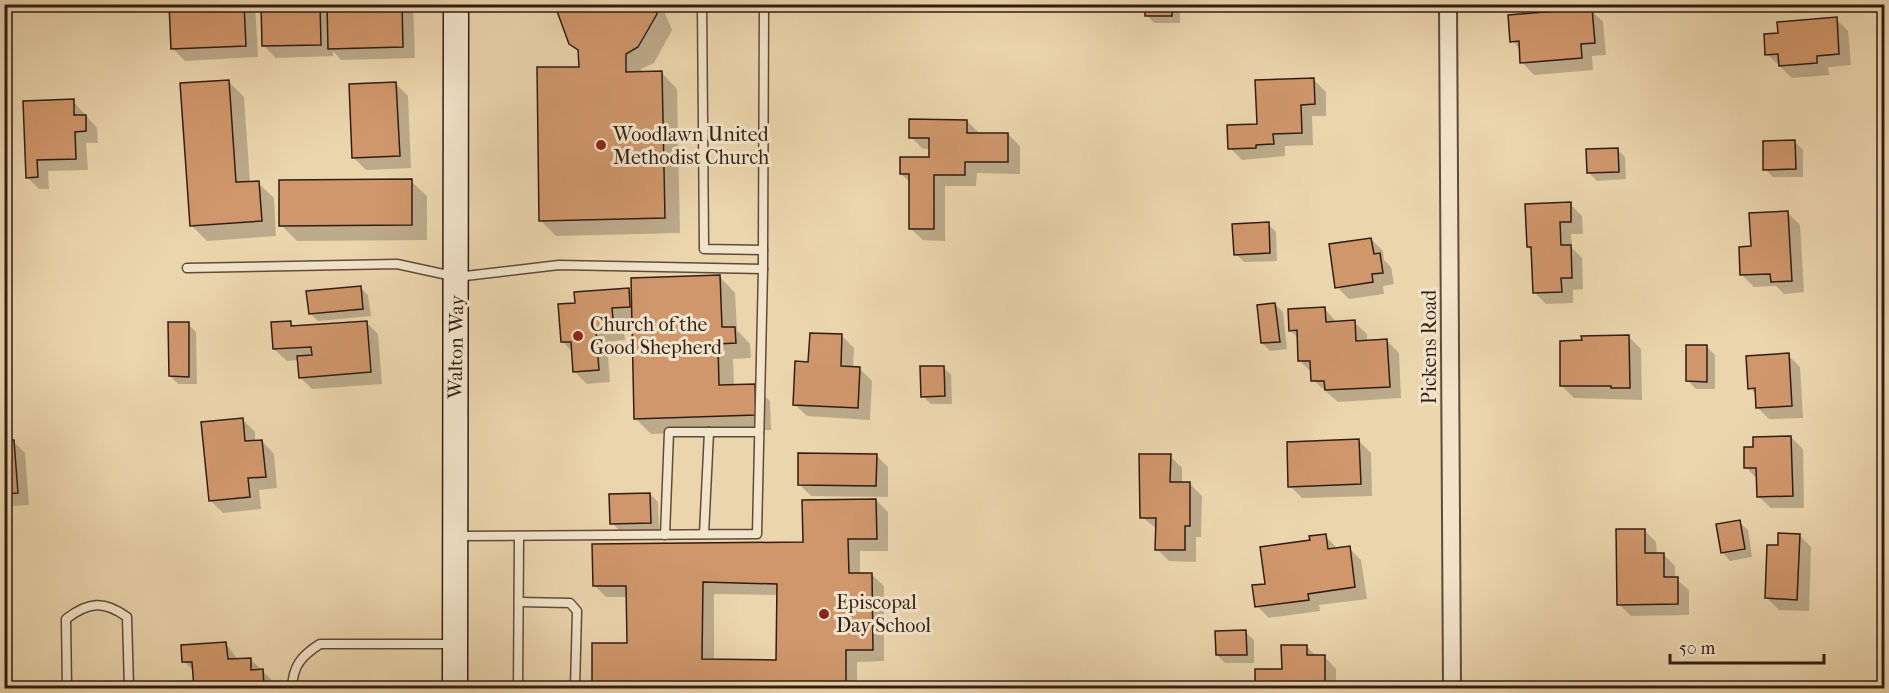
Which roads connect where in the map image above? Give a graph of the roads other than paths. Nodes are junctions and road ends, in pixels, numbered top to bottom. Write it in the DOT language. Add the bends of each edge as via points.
graph roads {
  1 [pos="456,4"];
  2 [pos="702,4"];
  3 [pos="764,4"];
  4 [pos="1448,4"];
  5 [pos="763,250"];
  6 [pos="187,268"];
  7 [pos="764,269"];
  8 [pos="457,277"];
  9 [pos="709,432"];
  10 [pos="759,432"];
  11 [pos="704,534"];
  12 [pos="665,535"];
  13 [pos="454,536"];
  14 [pos="519,537"];
  15 [pos="520,602"];
  16 [pos="455,644"];
  17 [pos="67,688"];
  18 [pos="129,688"];
  19 [pos="292,688"];
  20 [pos="455,688"];
  21 [pos="518,688"];
  22 [pos="575,688"];
  23 [pos="1452,688"];
  1 -- 8 [label="main road, Walton Way"];
  2 -- 5 [label="lane" via="704,249"];
  3 -- 5 [label="lane"];
  4 -- 23 [label="street, Pickens Road"];
  5 -- 7 [label="lane"];
  6 -- 8 [label="lane" via="397,264"];
  7 -- 8 [label="lane" via="559,265"];
  7 -- 10 [label="lane"];
  8 -- 13 [label="main road, Walton Way"];
  9 -- 10 [label="lane"];
  9 -- 11 [label="lane"];
  9 -- 12 [label="lane" via="669,432"];
  10 -- 11 [label="lane" via="756,534"];
  11 -- 12 [label="lane"];
  12 -- 14 [label="lane"];
  13 -- 14 [label="lane"];
  13 -- 16 [label="main road, Walton Way"];
  14 -- 15 [label="lane"];
  15 -- 21 [label="lane"];
  15 -- 22 [label="lane" via="570,603 578,611"];
  16 -- 19 [label="lane" via="321,644 304,654 293,671"];
  16 -- 20 [label="main road, Walton Way"];
  17 -- 18 [label="lane" via="66,619 82,607 112,606 127,617"];
}
